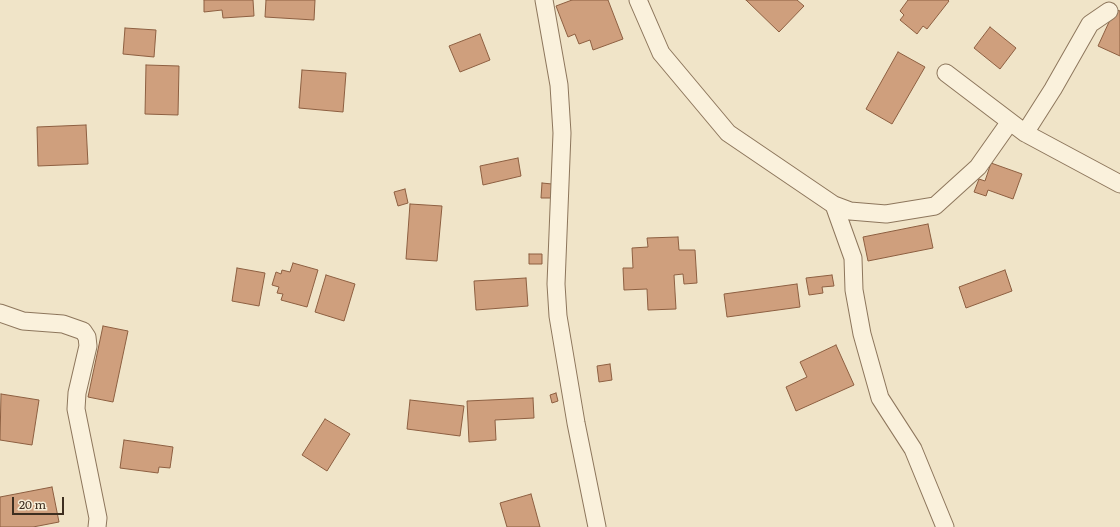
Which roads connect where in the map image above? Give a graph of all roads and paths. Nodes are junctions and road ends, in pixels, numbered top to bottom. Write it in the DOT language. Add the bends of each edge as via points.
graph roads {
  1 [pos="544,0"];
  2 [pos="638,0"];
  3 [pos="1109,11"];
  4 [pos="946,73"];
  5 [pos="1009,123"];
  6 [pos="1025,133"];
  7 [pos="1120,184"];
  8 [pos="834,205"];
  9 [pos="0,313"];
  10 [pos="97,527"];
  11 [pos="597,527"];
  12 [pos="945,527"];
  1 -- 11 [label="street" via="559,85 562,133 556,284 558,316"];
  2 -- 8 [label="street" via="661,53 728,134"];
  3 -- 6 [label="street" via="1090,24"];
  4 -- 5 [label="street"];
  5 -- 6 [label="street"];
  5 -- 8 [label="street" via="978,167 935,206 886,214 850,212"];
  6 -- 7 [label="street"];
  8 -- 12 [label="street" via="853,258 854,290 862,334 880,398 914,449"];
  9 -- 10 [label="street" via="23,321 63,324 83,330 87,337 88,346 77,393 76,409 98,518"];
}
